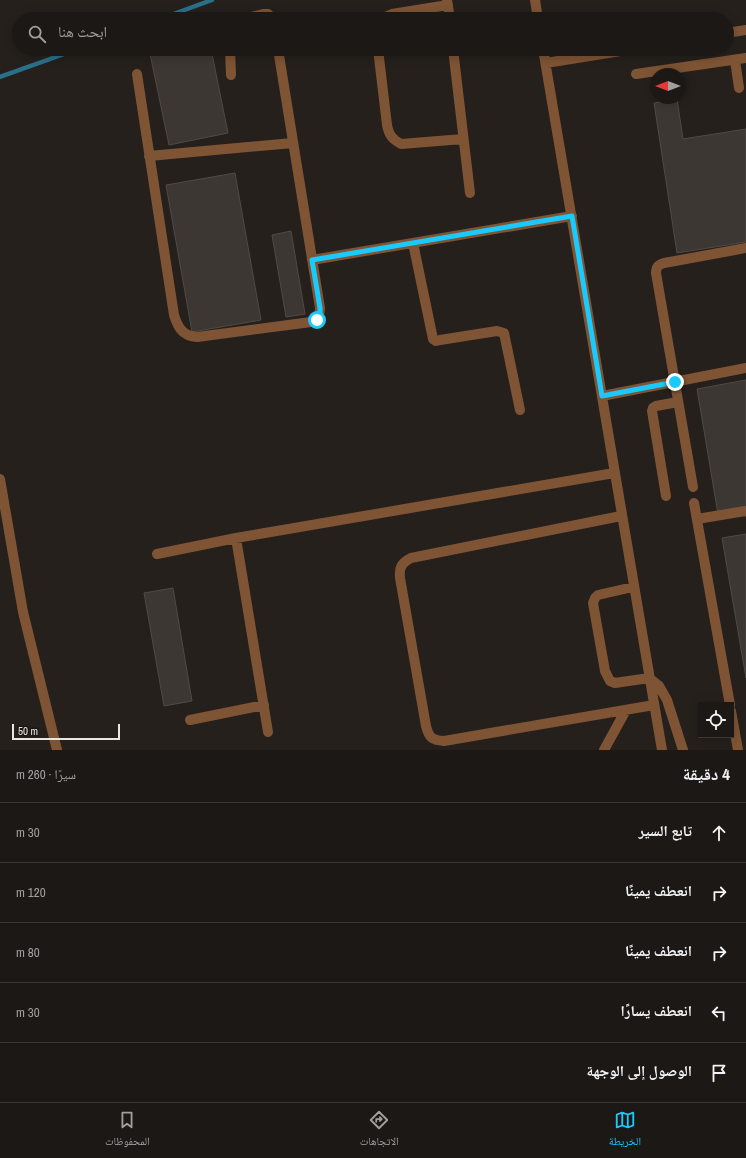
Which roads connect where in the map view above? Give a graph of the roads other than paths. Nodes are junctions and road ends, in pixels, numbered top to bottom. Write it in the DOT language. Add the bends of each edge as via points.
graph roads {
  1 [pos="535,0"];
  2 [pos="448,2"];
  3 [pos="401,12"];
  4 [pos="449,12"];
  5 [pos="537,12"];
  6 [pos="746,30"];
  7 [pos="734,33"];
  8 [pos="230,56"];
  9 [pos="279,56"];
  10 [pos="379,56"];
  11 [pos="454,56"];
  12 [pos="544,56"];
  13 [pos="590,56"];
  14 [pos="746,58"];
  15 [pos="735,60"];
  16 [pos="546,63"];
  17 [pos="137,74"];
  18 [pos="636,74"];
  19 [pos="231,75"];
  20 [pos="739,88"];
  21 [pos="464,139"];
  22 [pos="293,143"];
  23 [pos="149,156"];
  24 [pos="470,193"];
  25 [pos="572,216"];
  26 [pos="413,243"];
  27 [pos="746,248"];
  28 [pos="312,260"];
  29 [pos="746,368"];
  30 [pos="675,382"];
  31 [pos="602,396"];
  32 [pos="678,402"];
  33 [pos="520,410"];
  34 [pos="614,472"];
  35 [pos="0,479"];
  36 [pos="693,488"];
  37 [pos="666,496"];
  38 [pos="694,503"];
  39 [pos="745,511"];
  40 [pos="621,516"];
  41 [pos="697,519"];
  42 [pos="236,538"];
  43 [pos="157,554"];
  44 [pos="633,587"];
  45 [pos="649,678"];
  46 [pos="729,702"];
  47 [pos="264,705"];
  48 [pos="654,705"];
  49 [pos="626,710"];
  50 [pos="190,720"];
  51 [pos="734,728"];
  52 [pos="268,732"];
  53 [pos="57,750"];
  54 [pos="604,750"];
  55 [pos="662,750"];
  56 [pos="683,750"];
  57 [pos="738,750"];
  1 -- 5 [label="lane"];
  2 -- 3 [label="lane"];
  2 -- 4 [label="lane"];
  6 -- 7 [label="lane"];
  8 -- 19 [label="lane"];
  9 -- 22 [label="lane"];
  10 -- 21 [label="lane" via="388,134 393,140 401,144"];
  11 -- 21 [label="lane"];
  12 -- 16 [label="lane"];
  13 -- 16 [label="lane"];
  14 -- 15 [label="lane"];
  15 -- 18 [label="lane"];
  15 -- 20 [label="lane"];
  16 -- 25 [label="lane"];
  17 -- 23 [label="lane"];
  21 -- 24 [label="lane"];
  22 -- 23 [label="lane"];
  22 -- 28 [label="lane"];
  23 -- 28 [label="lane" via="174,315 176,324 188,336 197,337 317,320 320,308"];
  25 -- 26 [label="lane"];
  25 -- 31 [label="lane"];
  26 -- 28 [label="lane"];
  26 -- 33 [label="lane" via="433,339 436,341 498,331 504,333"];
  27 -- 30 [label="lane" via="659,264 656,268"];
  29 -- 30 [label="lane"];
  30 -- 31 [label="lane"];
  30 -- 32 [label="lane"];
  31 -- 34 [label="lane"];
  32 -- 36 [label="lane"];
  32 -- 37 [label="lane" via="656,406 652,411"];
  34 -- 40 [label="lane"];
  34 -- 42 [label="lane"];
  35 -- 53 [label="lane" via="23,612"];
  38 -- 41 [label="lane"];
  39 -- 41 [label="lane"];
  40 -- 44 [label="lane"];
  40 -- 49 [label="lane" via="411,558 403,562 399,570 426,726 428,735 435,740 444,741"];
  41 -- 46 [label="lane"];
  42 -- 43 [label="lane"];
  42 -- 47 [label="lane"];
  44 -- 45 [label="lane"];
  44 -- 45 [label="lane" via="598,595 593,603 594,609 610,681 615,683"];
  45 -- 48 [label="lane"];
  45 -- 56 [label="lane" via="659,686 667,700"];
  47 -- 50 [label="lane"];
  47 -- 52 [label="lane"];
  48 -- 49 [label="lane"];
  48 -- 55 [label="lane"];
  49 -- 54 [label="lane"];
  51 -- 57 [label="lane"];
}
